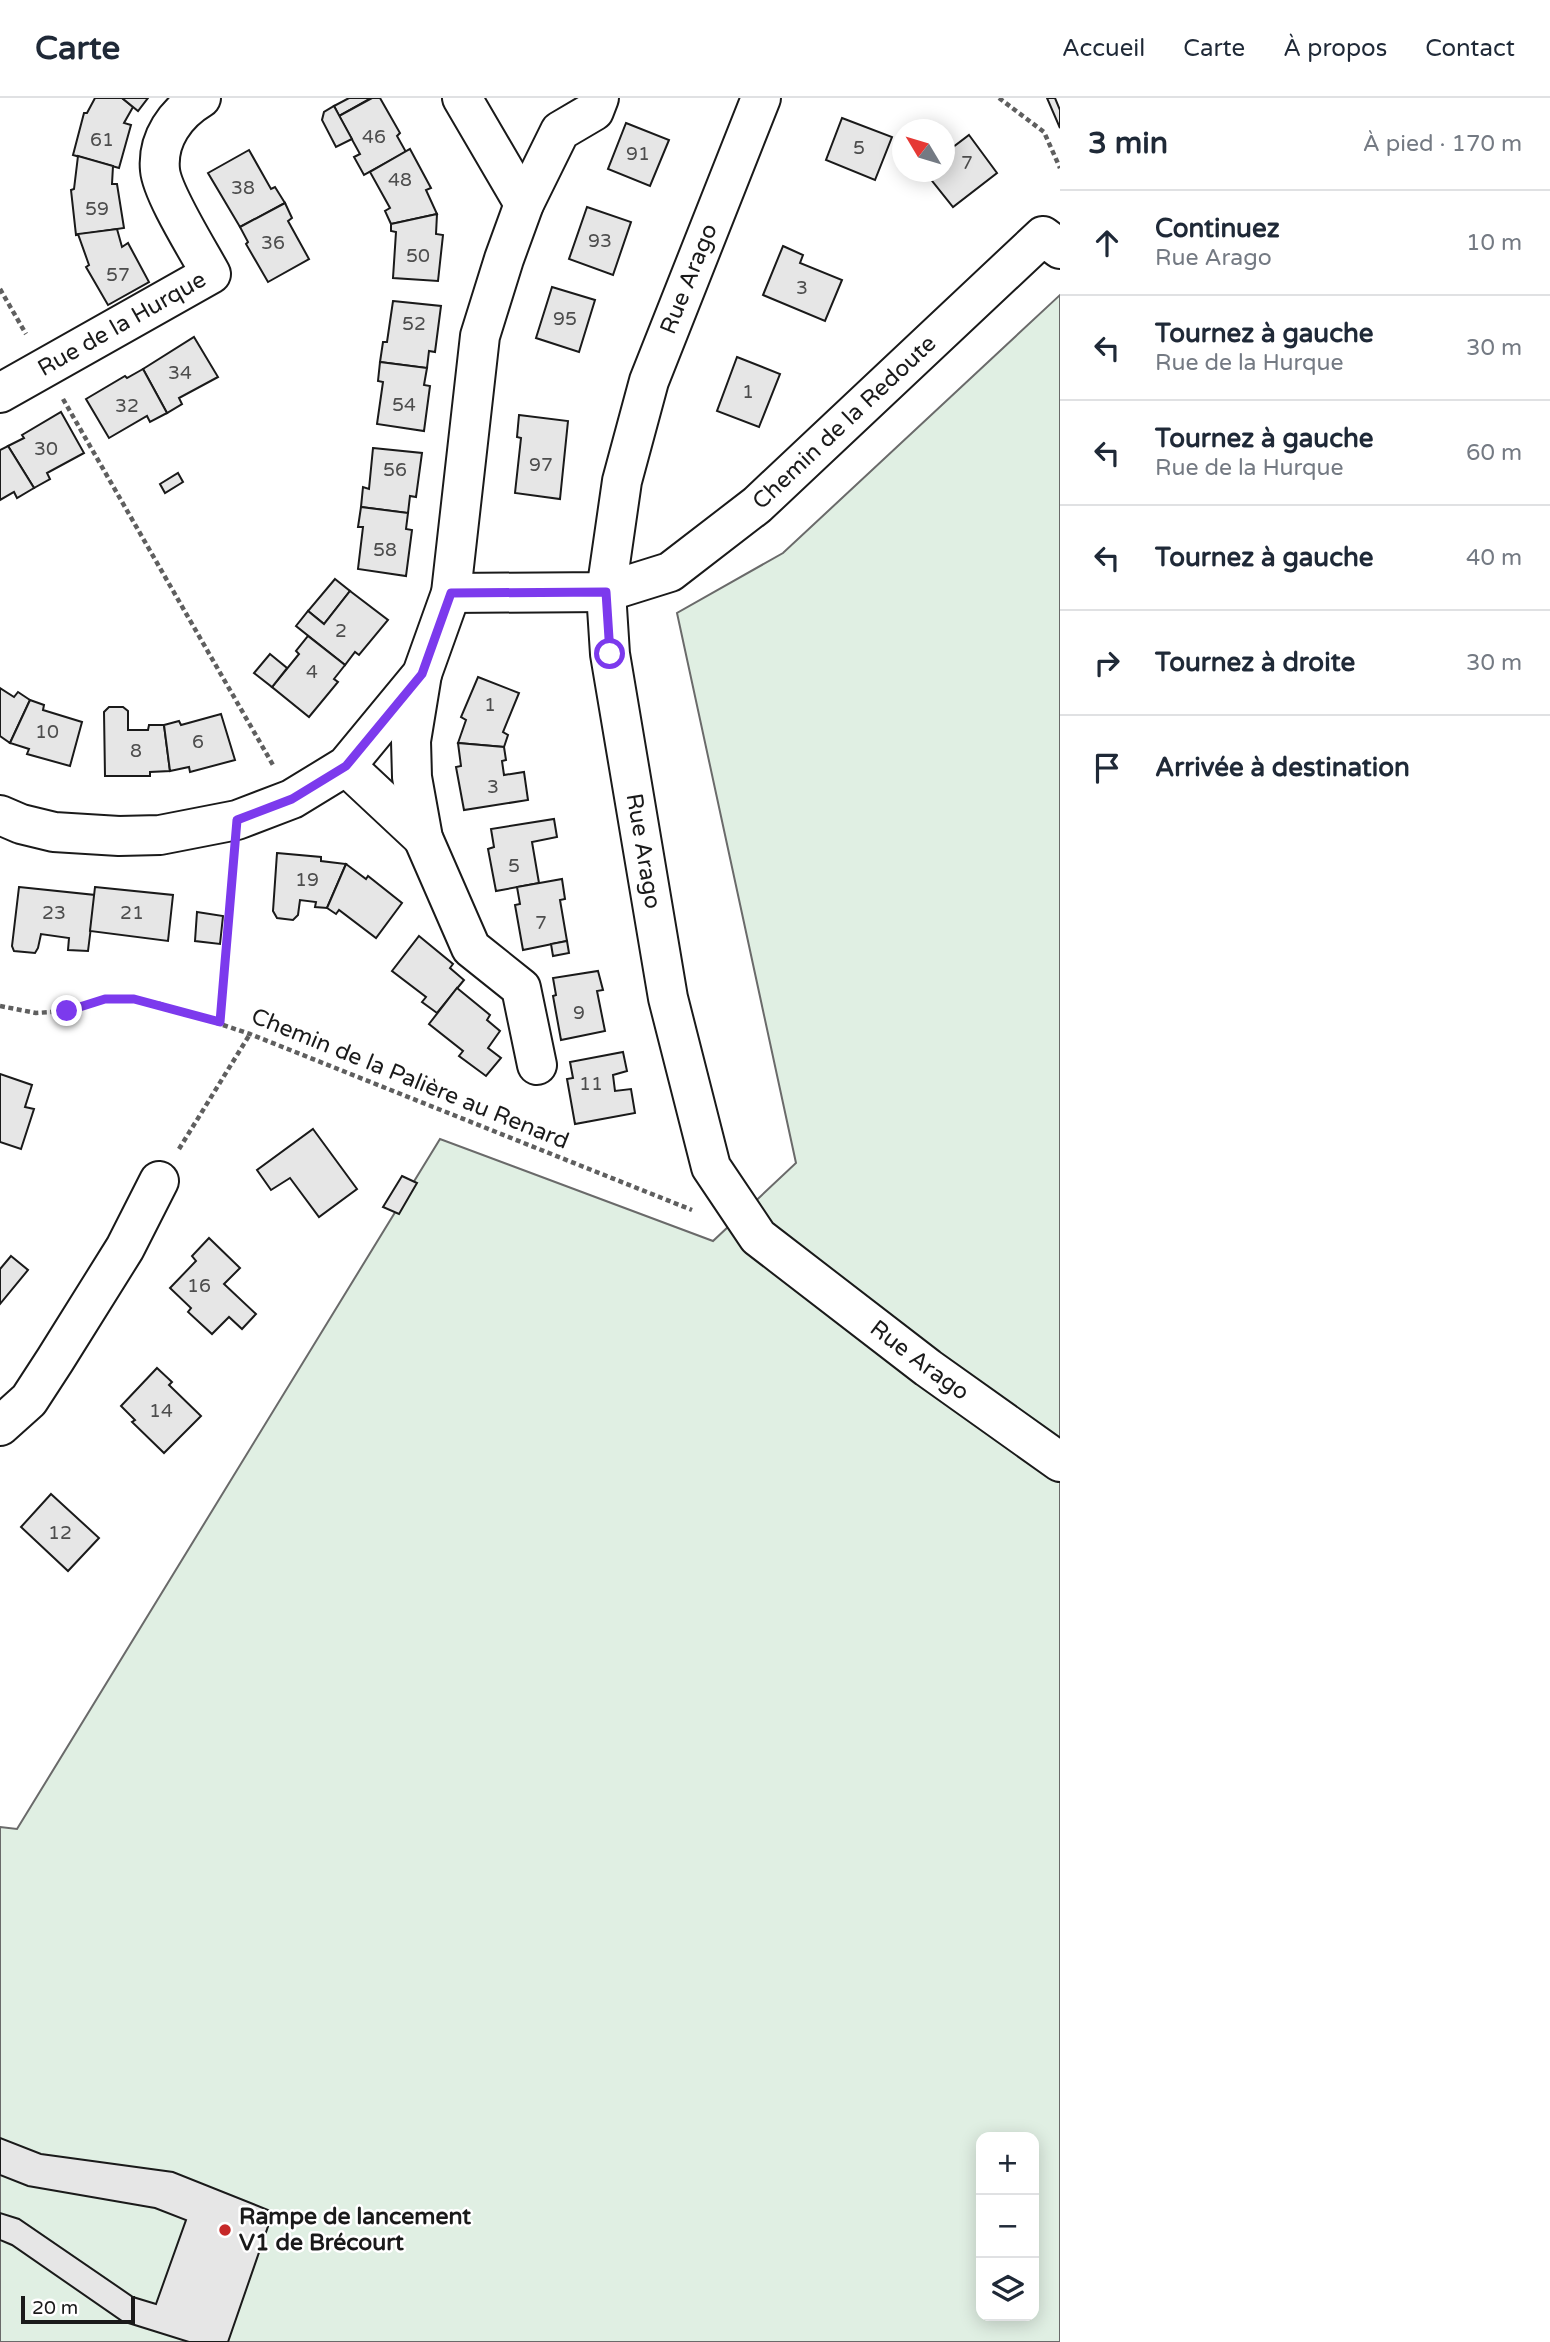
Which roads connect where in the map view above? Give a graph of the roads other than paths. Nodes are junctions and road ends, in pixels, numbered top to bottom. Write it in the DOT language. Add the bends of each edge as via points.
graph roads {
  1 [pos="201,98"];
  2 [pos="461,98"];
  3 [pos="599,98"];
  4 [pos="761,98"];
  5 [pos="524,204"];
  6 [pos="1060,249"];
  7 [pos="0,393"];
  8 [pos="606,592"];
  9 [pos="451,593"];
  10 [pos="422,674"];
  11 [pos="346,766"];
  12 [pos="0,815"];
  13 [pos="423,838"];
  14 [pos="537,1065"];
  15 [pos="159,1181"];
  16 [pos="0,1426"];
  17 [pos="1060,1462"];
  1 -- 7 [label="street, Rue de la Hurque" via="171,125 161,148 160,171 211,274"];
  2 -- 5 [label="street"];
  3 -- 5 [label="street" via="594,111 560,131"];
  4 -- 8 [label="street, Rue Arago" via="649,382 622,481"];
  5 -- 9 [label="street" via="480,336"];
  6 -- 8 [label="street, Chemin de la Redoute" via="1043,236 757,505 670,572"];
  8 -- 9 [label="street"];
  8 -- 17 [label="street, Rue Arago" via="610,654 668,998 712,1167 758,1237"];
  9 -- 10 [label="street"];
  10 -- 11 [label="street"];
  10 -- 13 [label="street" via="411,741"];
  11 -- 12 [label="street" via="292,799 237,820 160,835 54,832"];
  11 -- 13 [label="street"];
  13 -- 14 [label="street" via="471,948 521,988"];
  15 -- 16 [label="street" via="125,1248 55,1360 29,1400"];
}
